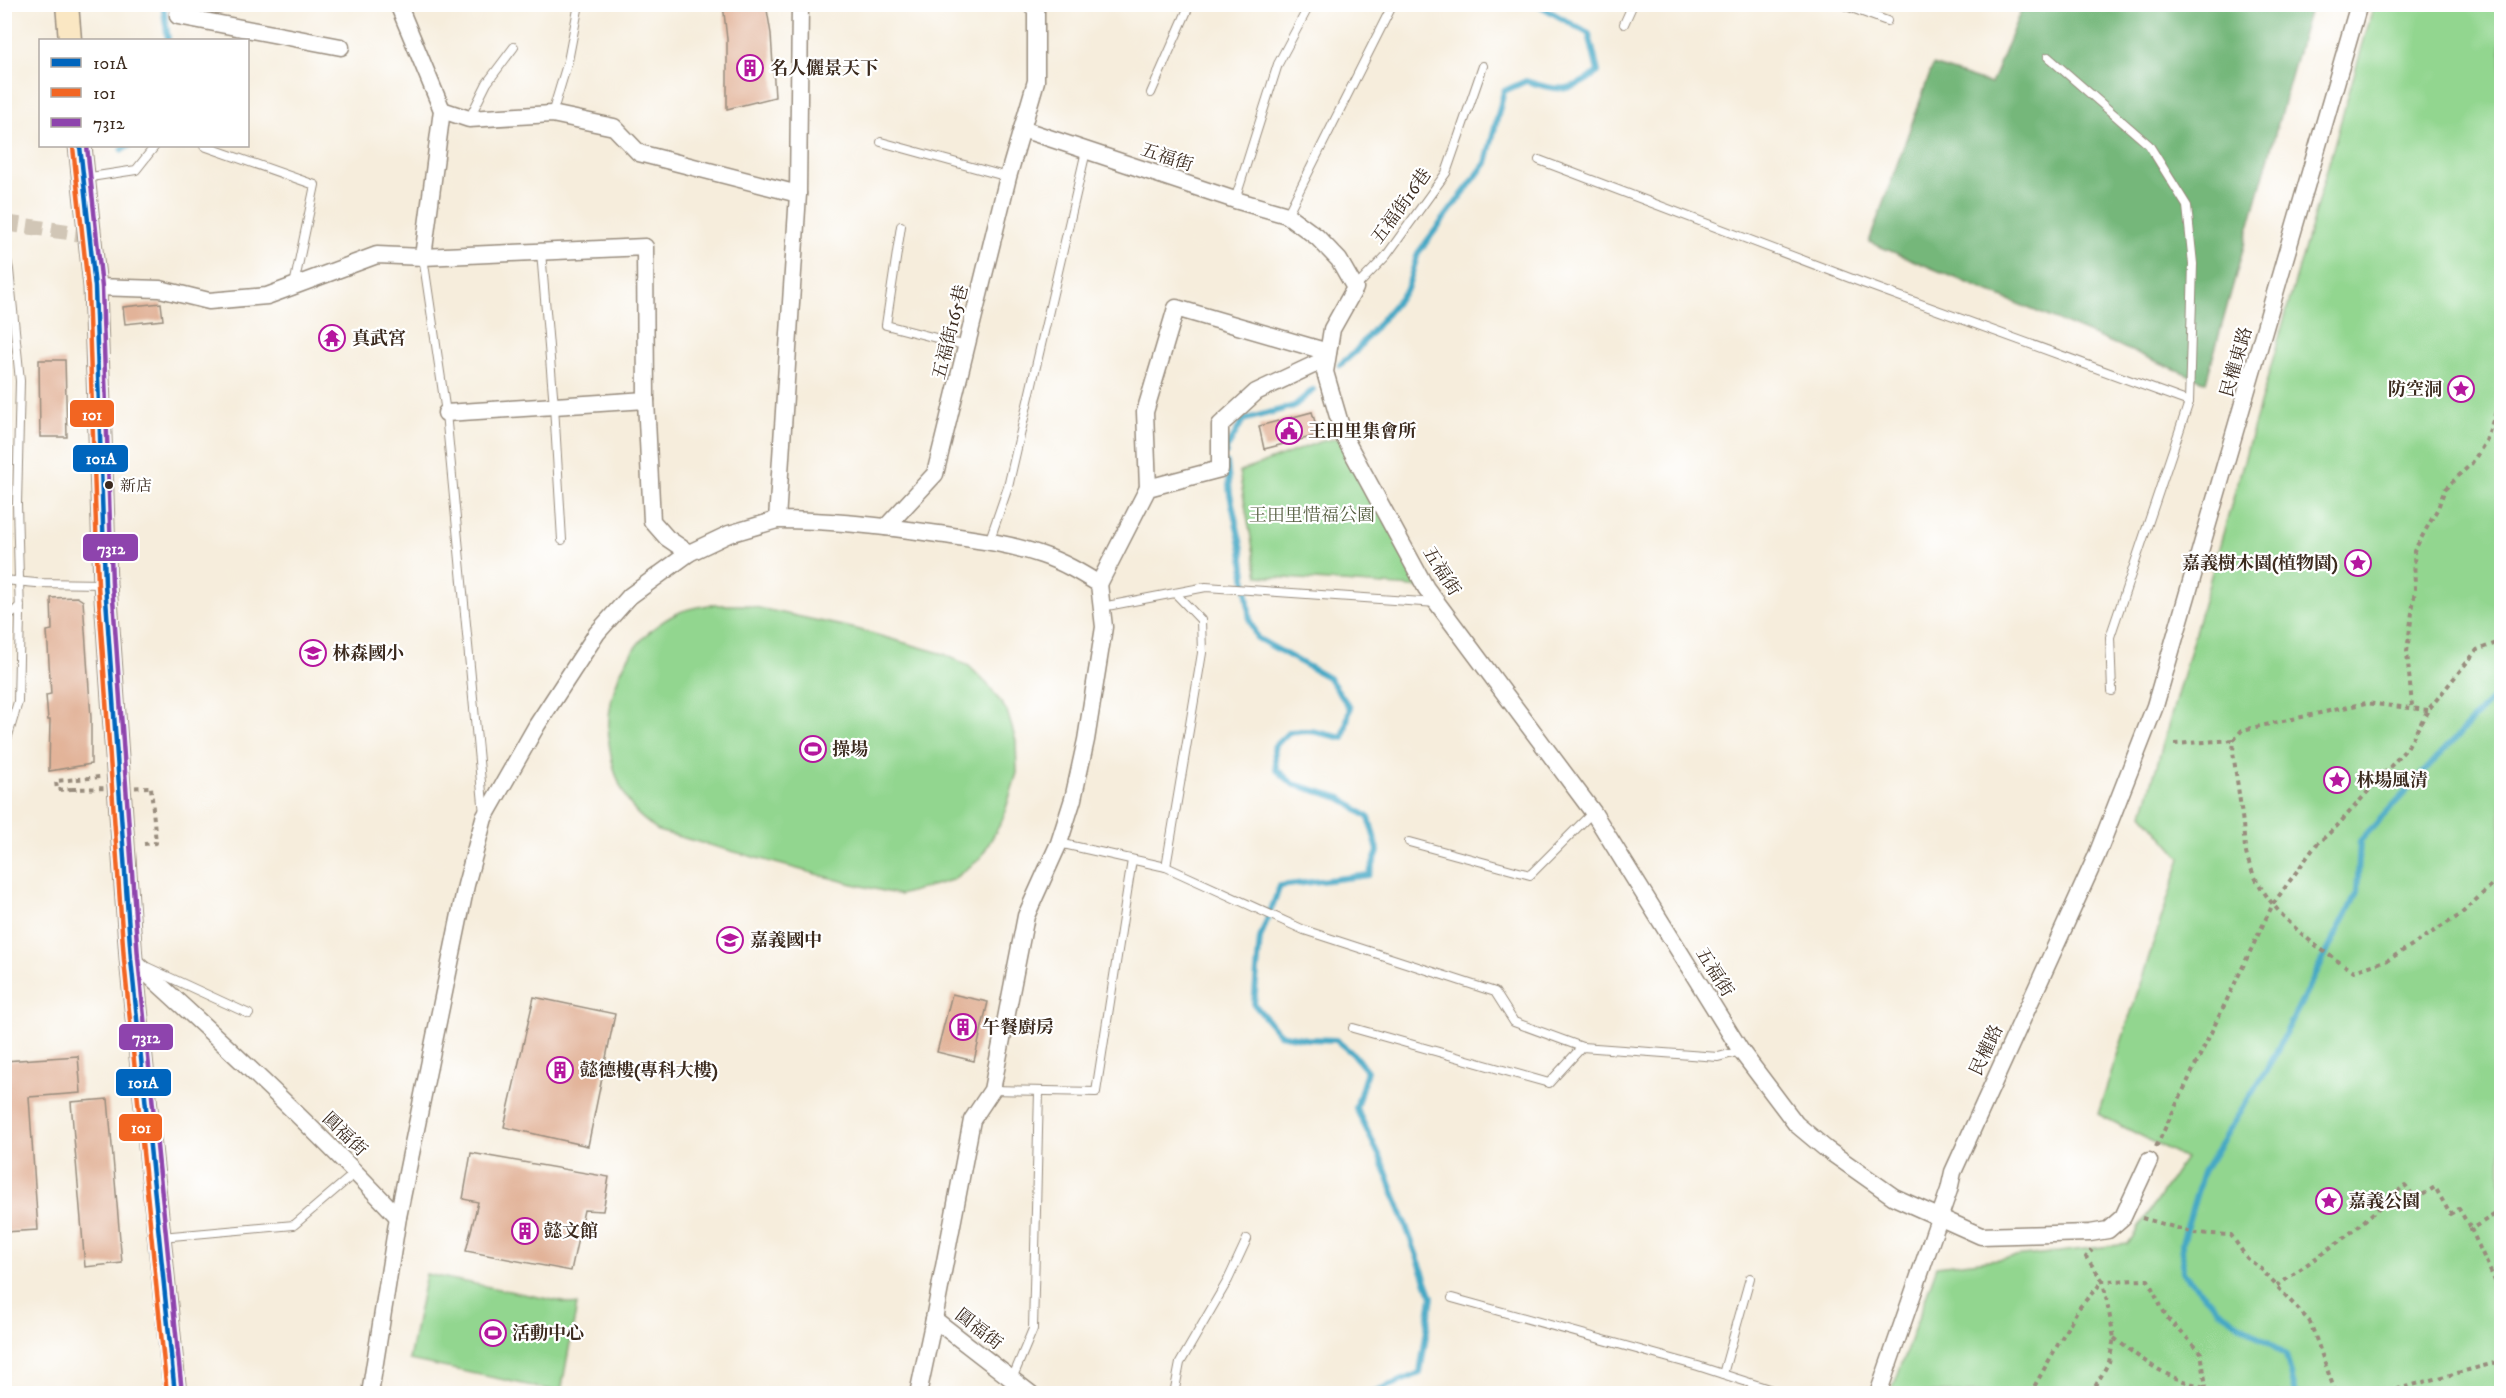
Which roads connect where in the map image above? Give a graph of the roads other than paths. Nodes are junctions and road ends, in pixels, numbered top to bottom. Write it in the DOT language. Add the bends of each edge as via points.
graph roads {
  1 [pos="67,4"];
  2 [pos="179,4"];
  3 [pos="398,4"];
  4 [pos="579,4"];
  5 [pos="800,4"];
  6 [pos="1017,4"];
  7 [pos="1190,4"];
  8 [pos="1310,4"];
  9 [pos="1394,4"];
  10 [pos="1633,4"];
  11 [pos="1841,4"];
  12 [pos="2359,4"];
  13 [pos="1036,8"];
  14 [pos="1887,21"];
  15 [pos="1624,24"];
  16 [pos="70,39"];
  17 [pos="341,47"];
  18 [pos="514,47"];
  19 [pos="2048,57"];
  20 [pos="1482,66"];
  21 [pos="1151,93"];
  22 [pos="442,110"];
  23 [pos="552,114"];
  24 [pos="469,119"];
  25 [pos="1022,129"];
  26 [pos="881,142"];
  27 [pos="80,147"];
  28 [pos="154,147"];
  29 [pos="207,147"];
  30 [pos="1086,151"];
  31 [pos="1539,160"];
  32 [pos="1008,177"];
  33 [pos="83,178"];
  34 [pos="798,194"];
  35 [pos="1235,200"];
  36 [pos="1287,215"];
  37 [pos="901,226"];
  38 [pos="4,245"];
  39 [pos="541,252"];
  40 [pos="423,257"];
  41 [pos="294,286"];
  42 [pos="95,287"];
  43 [pos="1355,288"];
  44 [pos="967,346"];
  45 [pos="1327,356"];
  46 [pos="646,400"];
  47 [pos="2189,402"];
  48 [pos="554,406"];
  49 [pos="446,413"];
  50 [pos="1148,488"];
  51 [pos="777,519"];
  52 [pos="886,527"];
  53 [pos="562,540"];
  54 [pos="989,542"];
  55 [pos="689,553"];
  56 [pos="4,580"];
  57 [pos="19,581"];
  58 [pos="1099,584"];
  59 [pos="105,585"];
  60 [pos="1175,593"];
  61 [pos="1437,603"];
  62 [pos="20,606"];
  63 [pos="1102,608"];
  64 [pos="4,621"];
  65 [pos="2112,691"];
  66 [pos="2146,729"];
  67 [pos="4,749"];
  68 [pos="1593,812"];
  69 [pos="484,818"];
  70 [pos="1409,842"];
  71 [pos="1059,843"];
  72 [pos="1132,860"];
  73 [pos="1166,867"];
  74 [pos="131,959"];
  75 [pos="249,1014"];
  76 [pos="1353,1028"];
  77 [pos="1582,1047"];
  78 [pos="1741,1051"];
  79 [pos="992,1090"];
  80 [pos="1039,1091"];
  81 [pos="2149,1161"];
  82 [pos="356,1172"];
  83 [pos="398,1216"];
  84 [pos="1939,1219"];
  85 [pos="160,1237"];
  86 [pos="1247,1239"];
  87 [pos="1750,1278"];
  88 [pos="1452,1298"];
  89 [pos="934,1319"];
  90 [pos="1722,1374"];
  91 [pos="1012,1379"];
  92 [pos="176,1394"];
  93 [pos="370,1394"];
  94 [pos="918,1394"];
  95 [pos="1031,1394"];
  96 [pos="1174,1394"];
  97 [pos="1784,1394"];
  98 [pos="1878,1394"];
  1 -- 16 [label="main road"];
  2 -- 17 [label="street" via="178,16"];
  3 -- 22 [label="street"];
  4 -- 23 [label="lane"];
  5 -- 34 [label="street"];
  6 -- 13 [label="lane"];
  7 -- 21 [label="lane"];
  8 -- 35 [label="lane" via="1278,64"];
  9 -- 36 [label="lane"];
  10 -- 15 [label="lane"];
  11 -- 14 [label="lane"];
  12 -- 66 [label="street, 民權東路" via="2188,597"];
  13 -- 25 [label="street" via="1036,81"];
  18 -- 24 [label="lane" via="487,82"];
  19 -- 47 [label="lane" via="2149,145 2187,206 2193,264"];
  20 -- 43 [label="lane, 五福街16巷" via="1446,172 1386,256"];
  22 -- 24 [label="street"];
  22 -- 40 [label="street"];
  23 -- 24 [label="street"];
  23 -- 34 [label="street" via="614,127 639,153"];
  25 -- 30 [label="street, 五福街"];
  25 -- 32 [label="street, 五福街165巷"];
  26 -- 32 [label="lane"];
  27 -- 33 [label="main road"];
  28 -- 33 [label="lane" via="136,170"];
  29 -- 41 [label="lane" via="315,185"];
  30 -- 35 [label="street, 五福街"];
  30 -- 54 [label="lane" via="1008,487"];
  31 -- 47 [label="lane"];
  32 -- 44 [label="street, 五福街165巷"];
  33 -- 42 [label="main road"];
  34 -- 51 [label="street"];
  35 -- 36 [label="street, 五福街"];
  36 -- 43 [label="street, 五福街" via="1339,260"];
  37 -- 44 [label="lane" via="886,326"];
  38 -- 57 [label="lane" via="20,381"];
  39 -- 40 [label="street"];
  39 -- 46 [label="street" via="645,247"];
  39 -- 48 [label="lane"];
  40 -- 41 [label="street" via="377,255"];
  40 -- 49 [label="lane"];
  41 -- 42 [label="street" via="267,296 209,301 160,289"];
  42 -- 59 [label="main road"];
  43 -- 45 [label="street, 五福街" via="1332,329"];
  44 -- 52 [label="street, 五福街165巷" via="935,474"];
  45 -- 50 [label="street" via="1256,392 1220,425 1220,469"];
  45 -- 50 [label="street" via="1176,308 1145,412"];
  45 -- 61 [label="street, 五福街" via="1325,372 1344,437"];
  46 -- 48 [label="street"];
  46 -- 55 [label="street" via="652,521 667,538"];
  47 -- 65 [label="lane" via="2110,637"];
  48 -- 49 [label="street"];
  48 -- 53 [label="lane"];
  49 -- 69 [label="lane"];
  50 -- 58 [label="street"];
  51 -- 52 [label="street"];
  51 -- 55 [label="street" via="729,534"];
  52 -- 54 [label="street"];
  54 -- 58 [label="street" via="1041,554"];
  55 -- 69 [label="street" via="630,596 597,633 537,725"];
  56 -- 57 [label="lane"];
  57 -- 59 [label="lane"];
  57 -- 62 [label="lane"];
  58 -- 63 [label="street"];
  59 -- 74 [label="main road"];
  60 -- 61 [label="lane" via="1206,587"];
  60 -- 63 [label="lane"];
  60 -- 73 [label="lane" via="1201,620 1202,653"];
  61 -- 68 [label="street, 五福街"];
  62 -- 64 [label="lane"];
  62 -- 67 [label="lane" via="18,702"];
  63 -- 71 [label="street" via="1104,627 1086,740"];
  66 -- 84 [label="street, 民權路" via="2096,857 1953,1172"];
  68 -- 70 [label="lane" via="1530,874"];
  68 -- 78 [label="street, 五福街"];
  69 -- 83 [label="street" via="466,885"];
  71 -- 72 [label="lane"];
  71 -- 79 [label="street" via="1026,916"];
  72 -- 73 [label="lane"];
  72 -- 80 [label="lane" via="1096,1092"];
  73 -- 77 [label="lane" via="1304,930 1495,992 1514,1022"];
  74 -- 75 [label="lane"];
  74 -- 82 [label="street, 圓福街"];
  74 -- 85 [label="main road"];
  76 -- 77 [label="lane" via="1549,1083"];
  77 -- 78 [label="lane" via="1718,1057"];
  78 -- 84 [label="street, 五福街" via="1803,1130 1894,1197"];
  79 -- 80 [label="lane"];
  79 -- 89 [label="street" via="972,1120"];
  80 -- 91 [label="lane" via="1033,1329"];
  81 -- 84 [label="street, 五福街" via="2123,1217 2108,1230 1981,1236"];
  82 -- 83 [label="street, 圓福街"];
  82 -- 85 [label="lane" via="294,1225"];
  83 -- 93 [label="street"];
  84 -- 98 [label="street, 民權路"];
  85 -- 92 [label="main road"];
  86 -- 96 [label="lane" via="1180,1363"];
  87 -- 90 [label="lane"];
  88 -- 90 [label="lane"];
  89 -- 91 [label="street, 圓福街"];
  89 -- 94 [label="street, 圓福街"];
  90 -- 97 [label="lane"];
  91 -- 95 [label="street, 圓福街"];
}
